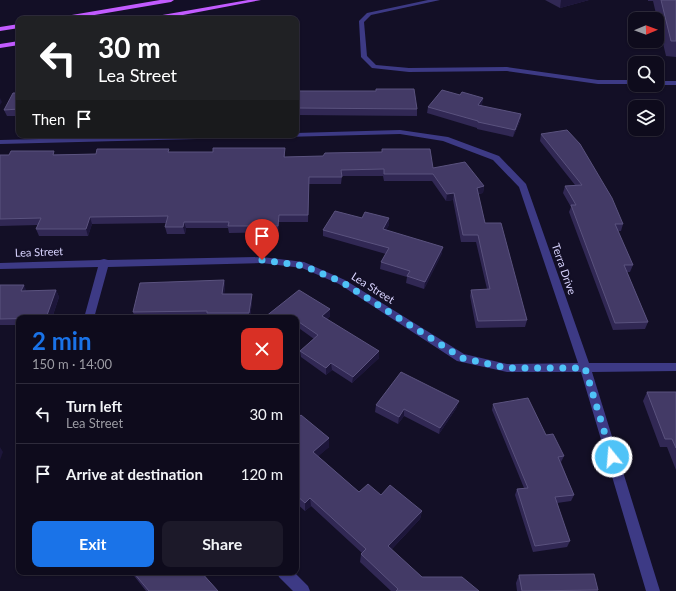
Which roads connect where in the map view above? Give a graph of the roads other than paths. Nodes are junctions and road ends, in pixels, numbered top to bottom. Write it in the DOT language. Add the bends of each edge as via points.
graph roads {
  1 [pos="171,0"];
  2 [pos="258,0"];
  3 [pos="438,0"];
  4 [pos="78,16"];
  5 [pos="168,16"];
  6 [pos="16,26"];
  7 [pos="0,29"];
  8 [pos="16,43"];
  9 [pos="0,46"];
  10 [pos="628,82"];
  11 [pos="664,83"];
  12 [pos="676,83"];
  13 [pos="299,135"];
  14 [pos="166,138"];
  15 [pos="0,142"];
  16 [pos="104,262"];
  17 [pos="0,266"];
  18 [pos="90,315"];
  19 [pos="676,367"];
  20 [pos="585,368"];
  21 [pos="287,575"];
  22 [pos="303,591"];
  23 [pos="653,591"];
  1 -- 4 [label="main road"];
  2 -- 5 [label="main road"];
  3 -- 10 [label="street" via="369,14 361,22 364,57 374,68 507,69 598,82"];
  6 -- 7 [label="main road"];
  8 -- 9 [label="main road"];
  11 -- 12 [label="street"];
  13 -- 20 [label="street, Terra Drive" via="400,132 445,139 496,158 523,186"];
  14 -- 15 [label="street"];
  16 -- 17 [label="street, Lea Street"];
  16 -- 18 [label="street"];
  16 -- 20 [label="street, Lea Street" via="262,260 304,266 342,282 462,358 507,368"];
  19 -- 20 [label="street, Lea Street"];
  20 -- 23 [label="street, Terra Drive"];
  21 -- 22 [label="street"];
}
